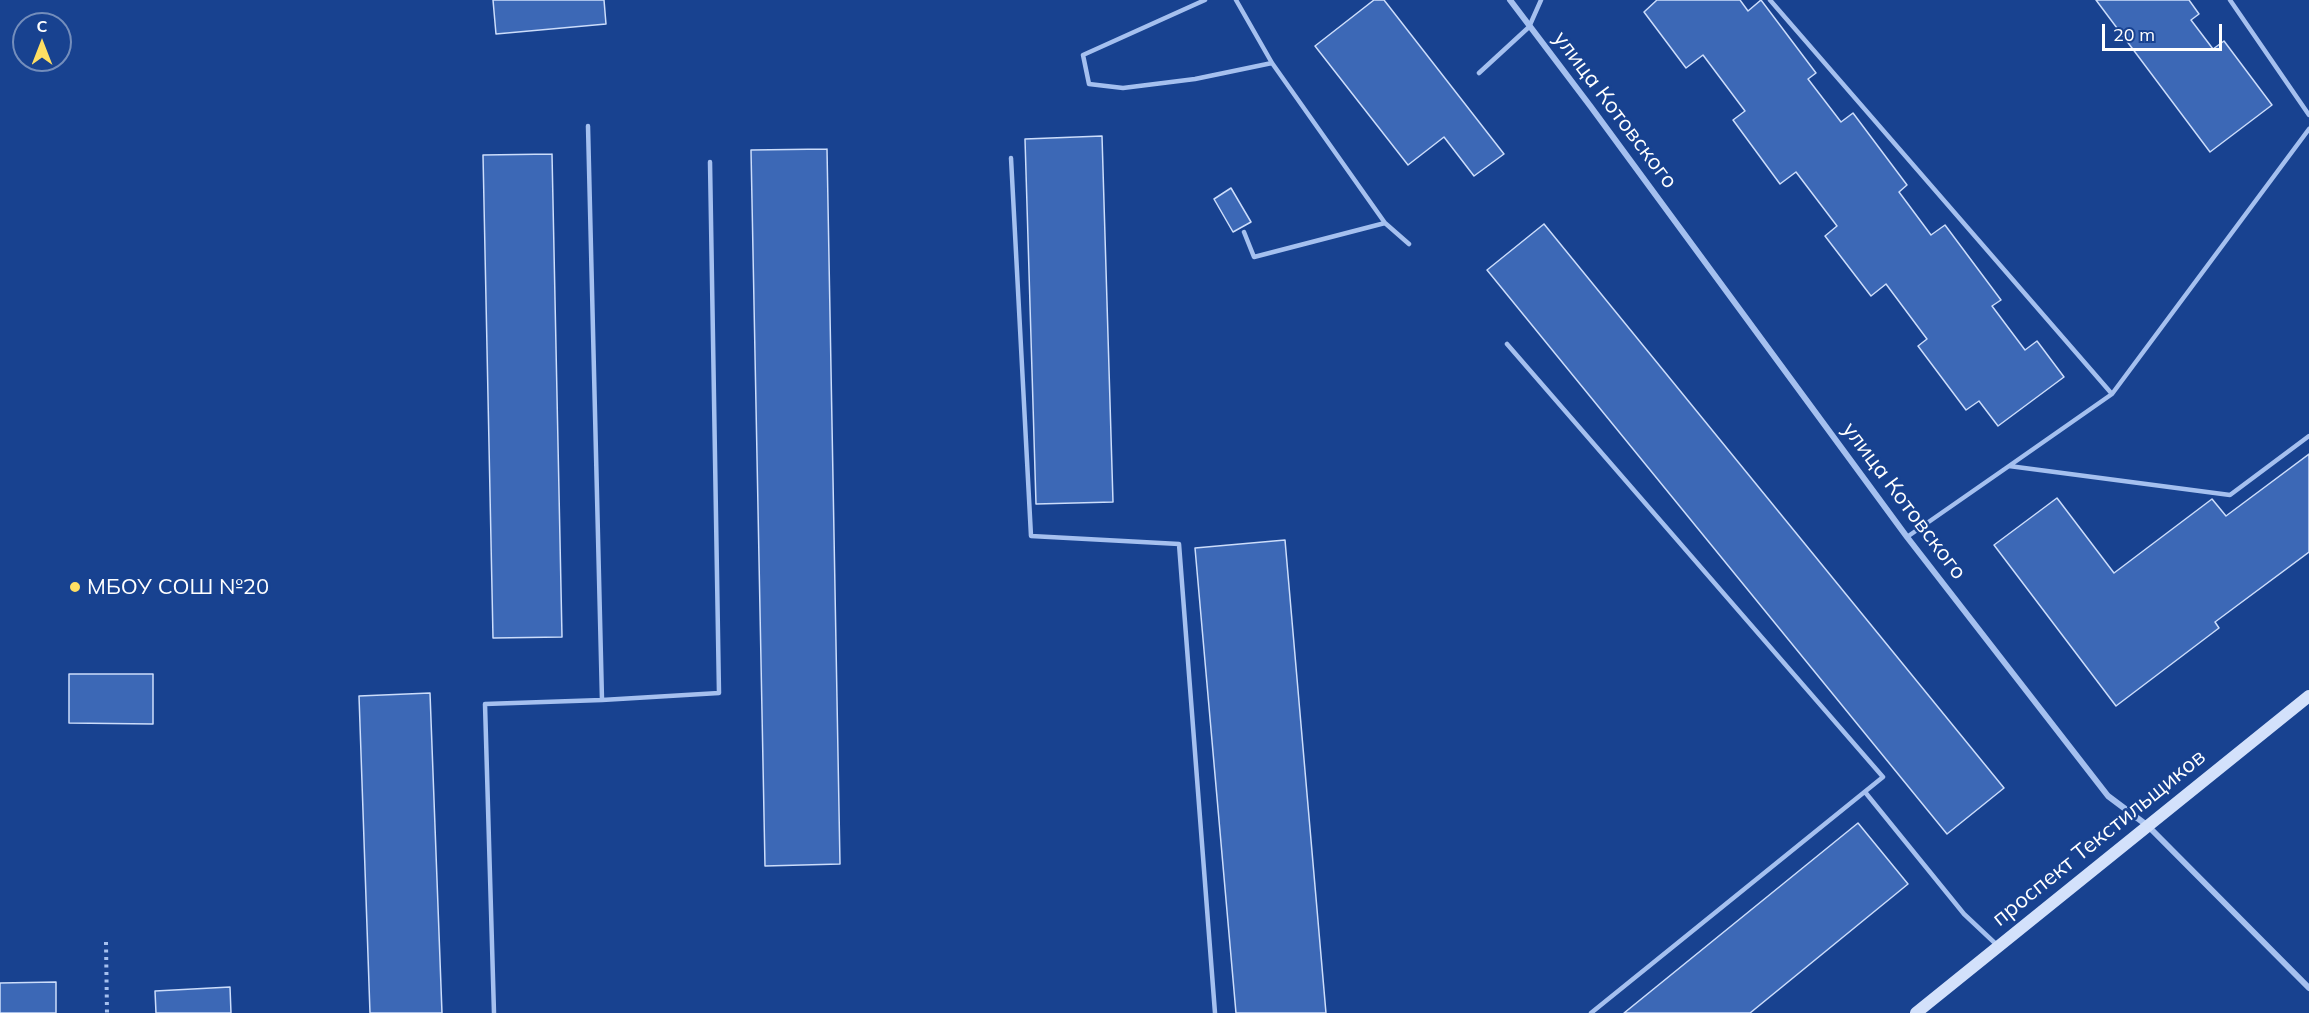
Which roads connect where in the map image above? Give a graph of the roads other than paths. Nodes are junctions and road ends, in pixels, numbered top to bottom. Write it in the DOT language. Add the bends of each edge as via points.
graph roads {
  1 [pos="1205,0"];
  2 [pos="1236,0"];
  3 [pos="1509,0"];
  4 [pos="1541,0"];
  5 [pos="1770,0"];
  6 [pos="2230,0"];
  7 [pos="1529,27"];
  8 [pos="1272,63"];
  9 [pos="1479,73"];
  10 [pos="2309,115"];
  11 [pos="588,126"];
  12 [pos="2309,129"];
  13 [pos="1011,158"];
  14 [pos="710,162"];
  15 [pos="1385,223"];
  16 [pos="1244,232"];
  17 [pos="1409,244"];
  18 [pos="1507,344"];
  19 [pos="2112,394"];
  20 [pos="2309,436"];
  21 [pos="2009,466"];
  22 [pos="1907,537"];
  23 [pos="2309,696"];
  24 [pos="602,700"];
  25 [pos="1865,792"];
  26 [pos="2148,826"];
  27 [pos="1998,946"];
  28 [pos="2309,988"];
  29 [pos="494,1013"];
  30 [pos="1215,1013"];
  31 [pos="1591,1013"];
  32 [pos="1916,1013"];
  1 -- 8 [label="lane" via="1083,55 1089,84 1123,88 1195,79"];
  2 -- 8 [label="lane"];
  3 -- 7 [label="street, улица Котовского"];
  4 -- 7 [label="lane"];
  5 -- 19 [label="lane"];
  6 -- 10 [label="lane"];
  7 -- 9 [label="lane"];
  7 -- 22 [label="street, улица Котовского"];
  8 -- 15 [label="lane"];
  11 -- 24 [label="lane"];
  12 -- 19 [label="lane"];
  13 -- 30 [label="lane" via="1031,536 1179,544"];
  14 -- 24 [label="lane" via="719,693"];
  15 -- 16 [label="lane" via="1254,257"];
  15 -- 17 [label="lane"];
  18 -- 25 [label="lane" via="1883,777"];
  19 -- 21 [label="lane"];
  20 -- 21 [label="lane" via="2230,495"];
  21 -- 22 [label="lane"];
  22 -- 26 [label="street, улица Котовского" via="2108,796"];
  23 -- 26 [label="main road, проспект Текстильщиков"];
  24 -- 29 [label="lane" via="485,704"];
  25 -- 27 [label="lane" via="1964,914"];
  25 -- 31 [label="lane"];
  26 -- 27 [label="main road, проспект Текстильщиков"];
  26 -- 28 [label="street, улица Котовского"];
  27 -- 32 [label="main road, проспект Текстильщиков"];
}
